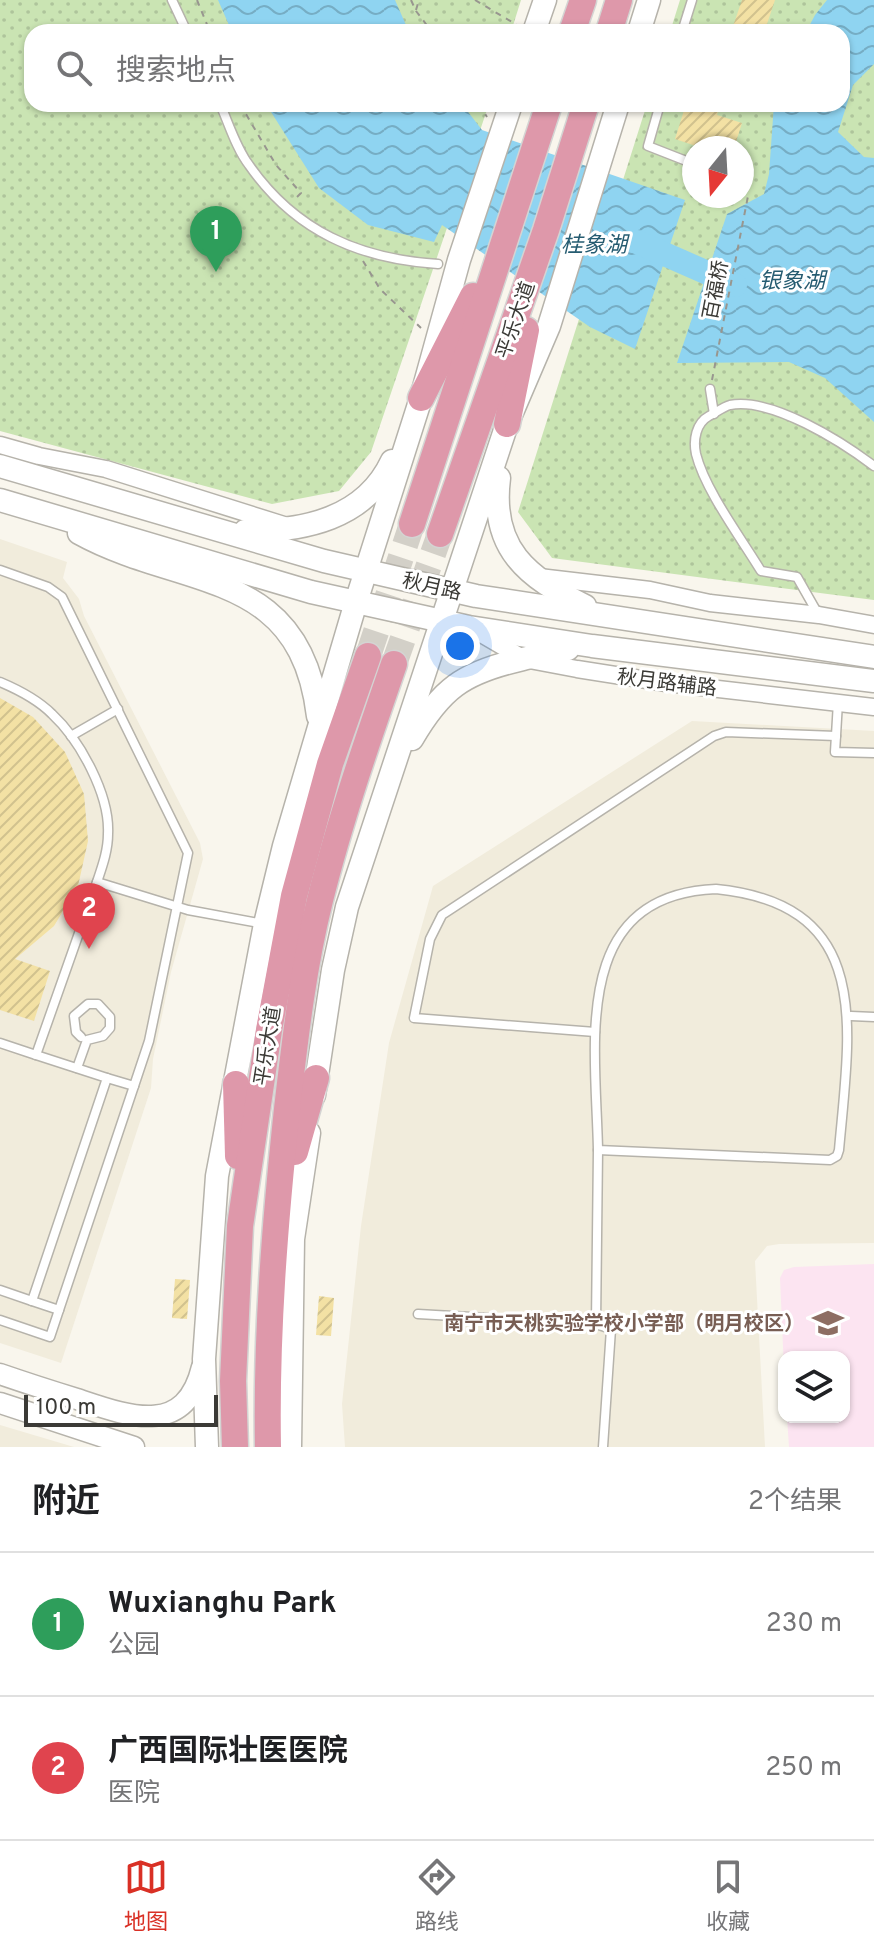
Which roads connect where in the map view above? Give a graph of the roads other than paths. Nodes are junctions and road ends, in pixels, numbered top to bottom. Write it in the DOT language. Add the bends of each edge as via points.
graph roads {
  1 [pos="172,0"];
  2 [pos="545,0"];
  3 [pos="583,0"];
  4 [pos="619,0"];
  5 [pos="649,0"];
  6 [pos="692,0"];
  7 [pos="183,24"];
  8 [pos="529,24"];
  9 [pos="575,24"];
  10 [pos="612,24"];
  11 [pos="642,24"];
  12 [pos="684,24"];
  13 [pos="224,112"];
  14 [pos="546,112"];
  15 [pos="584,112"];
  16 [pos="616,112"];
  17 [pos="658,112"];
  18 [pos="502,118"];
  19 [pos="682,159"];
  20 [pos="511,221"];
  21 [pos="546,230"];
  22 [pos="448,262"];
  23 [pos="710,389"];
  24 [pos="421,398"];
  25 [pos="714,414"];
  26 [pos="507,424"];
  27 [pos="0,445"];
  28 [pos="0,466"];
  29 [pos="874,466"];
  30 [pos="0,500"];
  31 [pos="43,513"];
  32 [pos="412,524"];
  33 [pos="296,529"];
  34 [pos="225,532"];
  35 [pos="440,534"];
  36 [pos="0,570"];
  37 [pos="367,571"];
  38 [pos="535,577"];
  39 [pos="453,591"];
  40 [pos="356,602"];
  41 [pos="819,615"];
  42 [pos="604,616"];
  43 [pos="443,621"];
  44 [pos="874,625"];
  45 [pos="469,627"];
  46 [pos="592,646"];
  47 [pos="368,656"];
  48 [pos="874,657"];
  49 [pos="524,659"];
  50 [pos="394,664"];
  51 [pos="874,681"];
  52 [pos="0,682"];
  53 [pos="838,702"];
  54 [pos="874,707"];
  55 [pos="118,709"];
  56 [pos="319,728"];
  57 [pos="71,736"];
  58 [pos="836,736"];
  59 [pos="874,753"];
  60 [pos="384,789"];
  61 [pos="97,882"];
  62 [pos="176,906"];
  63 [pos="265,924"];
  64 [pos="851,1016"];
  65 [pos="874,1017"];
  66 [pos="595,1032"];
  67 [pos="81,1037"];
  68 [pos="0,1043"];
  69 [pos="36,1055"];
  70 [pos="77,1068"];
  71 [pos="107,1078"];
  72 [pos="316,1078"];
  73 [pos="236,1084"];
  74 [pos="134,1086"];
  75 [pos="598,1150"];
  76 [pos="274,1225"];
  77 [pos="240,1226"];
  78 [pos="0,1290"];
  79 [pos="32,1301"];
  80 [pos="59,1310"];
  81 [pos="418,1314"];
  82 [pos="0,1320"];
  83 [pos="596,1324"];
  84 [pos="204,1359"];
  85 [pos="0,1374"];
  86 [pos="0,1403"];
  87 [pos="114,1412"];
  88 [pos="105,1438"];
  89 [pos="292,1441"];
  90 [pos="134,1447"];
  91 [pos="207,1447"];
  92 [pos="235,1447"];
  93 [pos="268,1447"];
  94 [pos="603,1447"];
  1 -- 7 [label="lane"];
  2 -- 8 [label="main road"];
  3 -- 9 [label="highway"];
  4 -- 10 [label="highway"];
  5 -- 11 [label="main road"];
  6 -- 12 [label="lane"];
  13 -- 22 [label="lane" via="248,164 286,208 328,236 387,259"];
  14 -- 20 [label="highway, 平乐大道"];
  15 -- 21 [label="highway, 平乐大道"];
  16 -- 26 [label="main road" via="549,326"];
  17 -- 19 [label="lane" via="648,146"];
  18 -- 22 [label="main road"];
  20 -- 24 [label="highway"];
  20 -- 32 [label="highway, 平乐大道"];
  21 -- 26 [label="highway"];
  21 -- 35 [label="highway, 平乐大道"];
  22 -- 24 [label="main road"];
  23 -- 25 [label="lane"];
  24 -- 33 [label="main road" via="385,476 365,499 346,512"];
  24 -- 37 [label="main road"];
  25 -- 29 [label="lane" via="745,405 781,414 847,446"];
  25 -- 41 [label="lane" via="702,420 696,432 695,451 704,476 761,571 797,577"];
  26 -- 38 [label="main road" via="496,504 507,544"];
  26 -- 39 [label="main road"];
  27 -- 33 [label="street" via="106,469"];
  28 -- 34 [label="main road, 秋月路"];
  30 -- 31 [label="main road, 秋月路"];
  31 -- 40 [label="main road, 秋月路"];
  31 -- 56 [label="main road" via="105,547 239,592 268,610 286,629 308,668"];
  33 -- 34 [label="main road"];
  34 -- 37 [label="main road, 秋月路"];
  36 -- 55 [label="lane" via="62,597"];
  37 -- 39 [label="main road, 秋月路"];
  37 -- 40 [label="main road"];
  38 -- 41 [label="street"];
  38 -- 42 [label="main road"];
  39 -- 42 [label="main road, 秋月路"];
  39 -- 43 [label="main road"];
  40 -- 43 [label="main road, 秋月路"];
  40 -- 56 [label="main road"];
  41 -- 44 [label="street"];
  42 -- 48 [label="main road, 秋月路"];
  43 -- 45 [label="main road, 秋月路"];
  43 -- 60 [label="main road"];
  45 -- 46 [label="main road, 秋月路"];
  45 -- 49 [label="street, 秋月路辅路"];
  46 -- 49 [label="main road"];
  46 -- 51 [label="main road, 秋月路"];
  47 -- 77 [label="highway, 平乐大道" via="330,764 294,896"];
  49 -- 53 [label="street, 秋月路辅路" via="666,683"];
  49 -- 60 [label="main road" via="487,667 443,696 424,718"];
  50 -- 76 [label="highway, 平乐大道" via="319,903 295,1039"];
  52 -- 57 [label="lane" via="32,698"];
  53 -- 54 [label="street, 秋月路辅路"];
  53 -- 58 [label="lane"];
  55 -- 57 [label="lane"];
  55 -- 62 [label="lane" via="188,853"];
  56 -- 63 [label="main road"];
  57 -- 61 [label="lane" via="105,806 108,833"];
  58 -- 59 [label="lane" via="835,752"];
  58 -- 66 [label="lane" via="714,736 442,915 430,939 414,1018"];
  60 -- 72 [label="main road" via="347,907"];
  61 -- 62 [label="lane"];
  61 -- 69 [label="lane"];
  62 -- 63 [label="lane"];
  62 -- 74 [label="lane" via="149,1041"];
  63 -- 73 [label="main road"];
  64 -- 65 [label="lane"];
  64 -- 66 [label="lane" via="845,975 809,919 746,892 716,889 667,897 619,933 609,952"];
  64 -- 75 [label="lane" via="839,1150 830,1160"];
  66 -- 75 [label="lane"];
  67 -- 70 [label="lane" via="74,1016 88,1004 98,1004 110,1017 110,1028 87,1040"];
  68 -- 69 [label="lane"];
  69 -- 70 [label="lane"];
  70 -- 71 [label="lane"];
  71 -- 74 [label="lane"];
  71 -- 79 [label="lane"];
  72 -- 76 [label="highway"];
  72 -- 89 [label="main road" via="293,1239"];
  73 -- 77 [label="highway"];
  73 -- 84 [label="main road" via="217,1176"];
  74 -- 80 [label="lane"];
  75 -- 83 [label="lane"];
  76 -- 93 [label="highway, 平乐大道"];
  77 -- 92 [label="highway, 平乐大道"];
  78 -- 79 [label="lane"];
  79 -- 80 [label="lane"];
  80 -- 82 [label="lane" via="50,1337"];
  81 -- 83 [label="lane"];
  83 -- 94 [label="lane" via="611,1329"];
  84 -- 87 [label="street" via="198,1384 183,1406 157,1417"];
  84 -- 91 [label="main road"];
  85 -- 87 [label="street"];
  86 -- 88 [label="street"];
  87 -- 88 [label="street"];
  88 -- 90 [label="street"];
}
